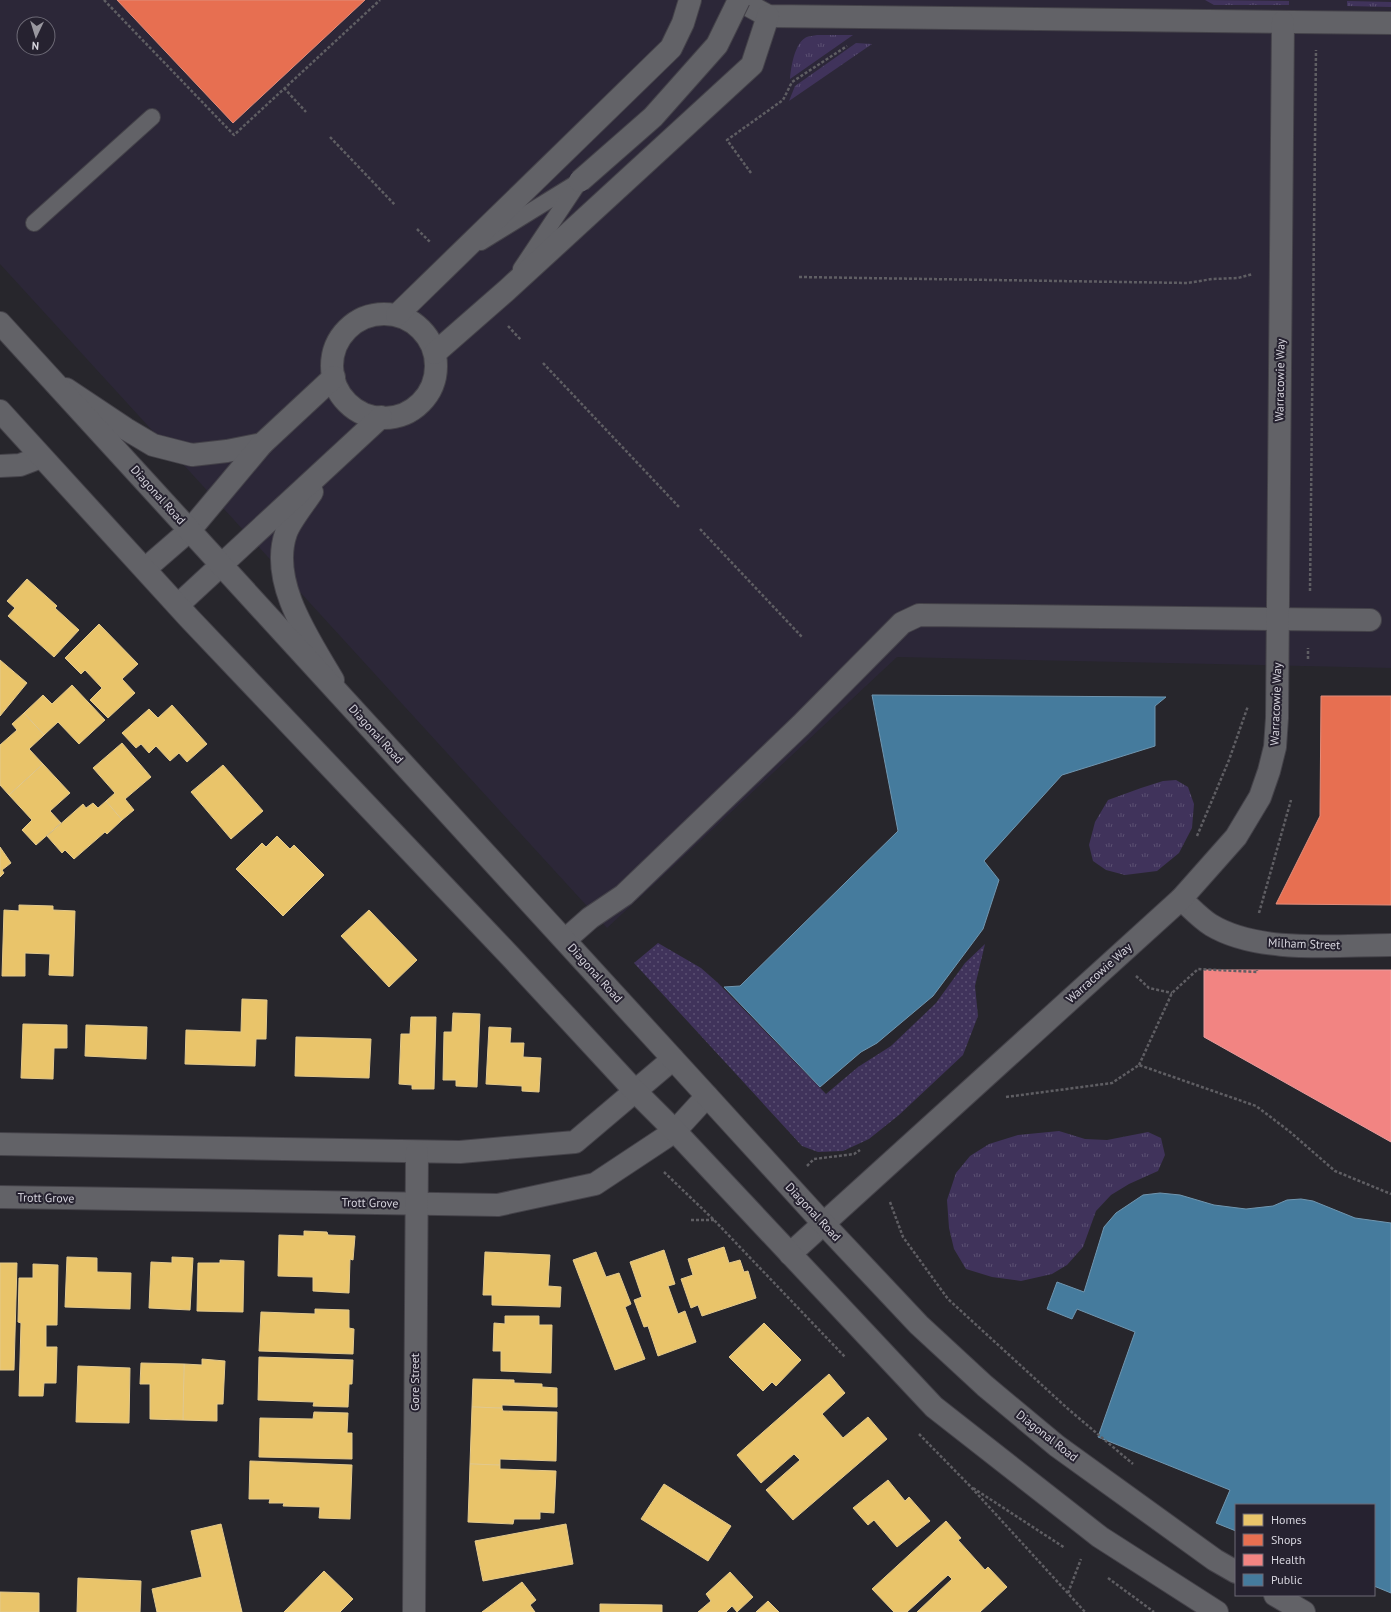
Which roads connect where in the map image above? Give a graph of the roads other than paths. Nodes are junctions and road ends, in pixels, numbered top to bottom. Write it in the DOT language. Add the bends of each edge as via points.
graph roads {
  1 [pos="690,0"];
  2 [pos="739,0"];
  3 [pos="768,16"];
  4 [pos="1283,22"];
  5 [pos="1391,23"];
  6 [pos="152,117"];
  7 [pos="580,181"];
  8 [pos="34,223"];
  9 [pos="459,256"];
  10 [pos="507,290"];
  11 [pos="397,315"];
  12 [pos="0,323"];
  13 [pos="435,353"];
  14 [pos="334,377"];
  15 [pos="53,380"];
  16 [pos="0,411"];
  17 [pos="381,418"];
  18 [pos="262,444"];
  19 [pos="42,457"];
  20 [pos="0,466"];
  21 [pos="327,467"];
  22 [pos="190,530"];
  23 [pos="221,565"];
  24 [pos="145,569"];
  25 [pos="178,605"];
  26 [pos="1278,618"];
  27 [pos="1370,620"];
  28 [pos="343,697"];
  29 [pos="1181,899"];
  30 [pos="565,940"];
  31 [pos="1391,945"];
  32 [pos="673,1059"];
  33 [pos="635,1092"];
  34 [pos="707,1096"];
  35 [pos="675,1131"];
  36 [pos="0,1144"];
  37 [pos="417,1152"];
  38 [pos="0,1197"];
  39 [pos="417,1203"];
  40 [pos="822,1222"];
  41 [pos="790,1254"];
  42 [pos="1235,1571"];
  43 [pos="1276,1596"];
  44 [pos="414,1612"];
  45 [pos="1217,1612"];
  46 [pos="1304,1612"];
  1 -- 9 [label="street" via="671,48"];
  2 -- 3 [label="street"];
  2 -- 7 [label="street, bridge" via="717,45 653,117"];
  3 -- 4 [label="street"];
  3 -- 10 [label="street" via="752,65"];
  4 -- 5 [label="street"];
  4 -- 26 [label="street, Warracowie Way"];
  6 -- 8 [label="lane"];
  7 -- 9 [label="lane"];
  7 -- 10 [label="lane"];
  9 -- 11 [label="street"];
  10 -- 13 [label="street"];
  11 -- 13 [label="street" via="410,320 421,329 430,340"];
  11 -- 14 [label="street" via="380,314 364,318 350,326 335,350 332,363"];
  12 -- 15 [label="street, Diagonal Road"];
  13 -- 17 [label="street" via="436,371 432,388 422,402 410,411"];
  14 -- 17 [label="street" via="340,392 350,405 365,414"];
  14 -- 18 [label="street"];
  15 -- 18 [label="street" via="153,445 192,455"];
  15 -- 22 [label="street, Diagonal Road"];
  16 -- 19 [label="street"];
  17 -- 21 [label="street"];
  18 -- 22 [label="street"];
  19 -- 20 [label="street" via="20,465"];
  19 -- 24 [label="street"];
  21 -- 23 [label="street"];
  21 -- 28 [label="street" via="286,532 282,554 285,586 303,628"];
  22 -- 23 [label="street, Diagonal Road"];
  22 -- 24 [label="street"];
  23 -- 25 [label="street"];
  23 -- 28 [label="street, Diagonal Road"];
  24 -- 25 [label="street"];
  25 -- 33 [label="street"];
  26 -- 27 [label="street"];
  26 -- 29 [label="street, Warracowie Way" via="1276,747 1269,771 1260,796 1236,837"];
  26 -- 30 [label="street" via="919,615 902,624 624,895 590,918"];
  28 -- 30 [label="street, Diagonal Road"];
  29 -- 31 [label="street, Milham Street" via="1211,924 1235,936 1266,943"];
  29 -- 40 [label="street, Warracowie Way"];
  30 -- 32 [label="street, Diagonal Road"];
  32 -- 33 [label="street"];
  32 -- 34 [label="street, Diagonal Road"];
  33 -- 35 [label="street"];
  33 -- 37 [label="street" via="575,1142 460,1152"];
  34 -- 35 [label="street, Trott Grove"];
  34 -- 40 [label="street, Diagonal Road"];
  35 -- 39 [label="street, Trott Grove" via="595,1184 498,1205"];
  35 -- 41 [label="street"];
  36 -- 37 [label="street"];
  37 -- 39 [label="street, Gore Street"];
  38 -- 39 [label="street, Trott Grove"];
  39 -- 44 [label="street, Gore Street"];
  40 -- 41 [label="street, Warracowie Way"];
  40 -- 42 [label="street, Diagonal Road" via="919,1324 985,1386 1057,1446 1215,1560"];
  41 -- 45 [label="street" via="934,1407 1100,1537"];
  43 -- 46 [label="street"];
}
